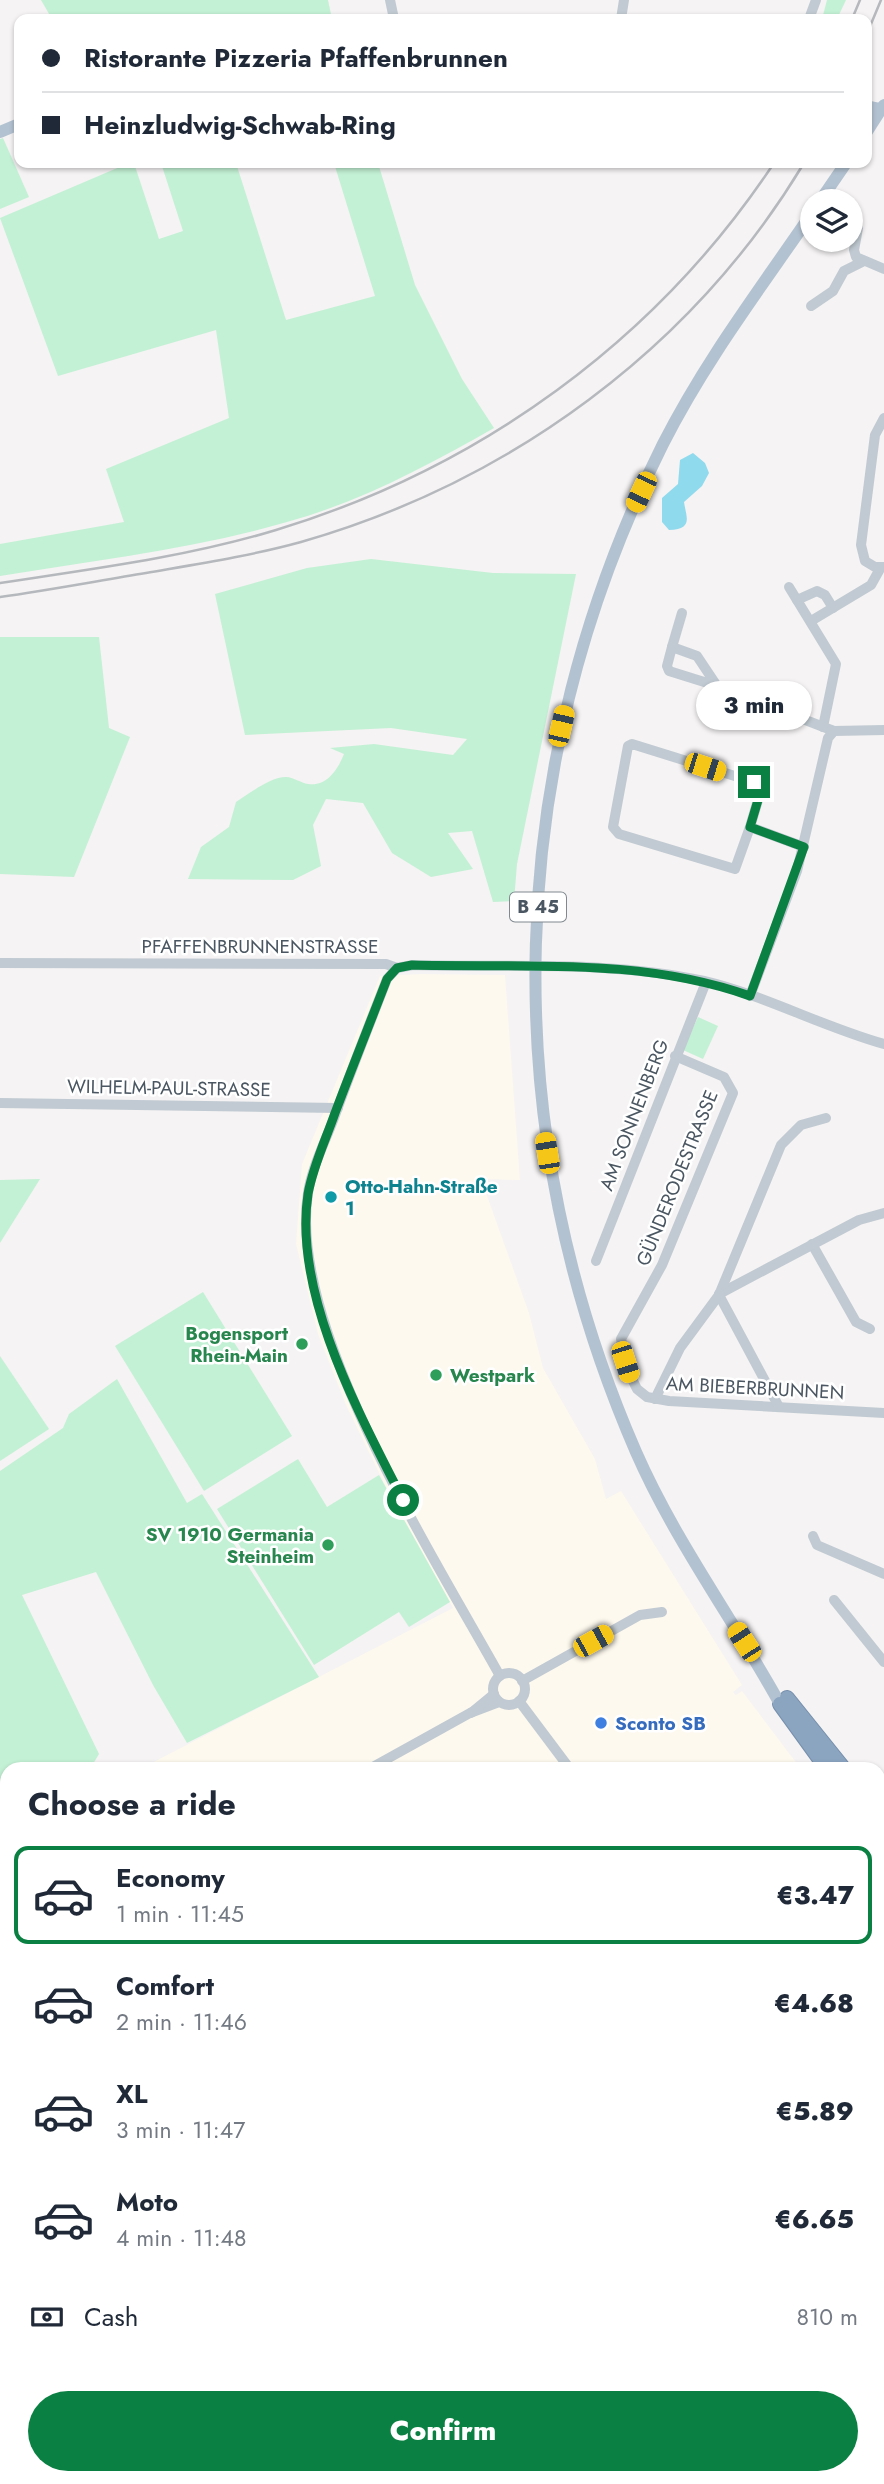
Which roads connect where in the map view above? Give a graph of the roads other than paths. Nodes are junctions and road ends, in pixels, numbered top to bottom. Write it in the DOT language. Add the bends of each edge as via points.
graph roads {
  1 [pos="883,108"];
  2 [pos="872,124"];
  3 [pos="843,168"];
  4 [pos="828,189"];
  5 [pos="800,230"];
  6 [pos="855,252"];
  7 [pos="862,262"];
  8 [pos="884,269"];
  9 [pos="811,306"];
  10 [pos="884,418"];
  11 [pos="883,567"];
  12 [pos="789,587"];
  13 [pos="797,600"];
  14 [pos="833,608"];
  15 [pos="682,613"];
  16 [pos="811,621"];
  17 [pos="672,647"];
  18 [pos="717,686"];
  19 [pos="823,727"];
  20 [pos="884,730"];
  21 [pos="834,731"];
  22 [pos="750,827"];
  23 [pos="804,847"];
  24 [pos="0,963"];
  25 [pos="534,964"];
  26 [pos="397,968"];
  27 [pos="706,982"];
  28 [pos="750,996"];
  29 [pos="884,1044"];
  30 [pos="675,1056"];
  31 [pos="0,1103"];
  32 [pos="338,1108"];
  33 [pos="826,1118"];
  34 [pos="884,1213"];
  35 [pos="812,1244"];
  36 [pos="596,1261"];
  37 [pos="719,1294"];
  38 [pos="870,1329"];
  39 [pos="621,1339"];
  40 [pos="655,1399"];
  41 [pos="779,1407"];
  42 [pos="884,1412"];
  43 [pos="813,1536"];
  44 [pos="884,1574"];
  45 [pos="834,1600"];
  46 [pos="662,1612"];
  47 [pos="884,1661"];
  48 [pos="500,1676"];
  49 [pos="522,1681"];
  50 [pos="496,1698"];
  51 [pos="519,1701"];
  52 [pos="784,1701"];
  53 [pos="382,1762"];
  54 [pos="565,1762"];
  55 [pos="823,1762"];
  56 [pos="838,1762"];
  1 -- 2 [label="main road"];
  3 -- 4 [label="main road"];
  5 -- 25 [label="main road, B 45" via="696,385 652,467 603,582 557,748 544,837"];
  6 -- 7 [label="street"];
  7 -- 8 [label="street"];
  7 -- 9 [label="street" via="844,271 833,291"];
  10 -- 11 [label="street" via="875,435 861,545 865,561"];
  11 -- 14 [label="street" via="871,585"];
  12 -- 13 [label="street"];
  13 -- 14 [label="street" via="817,591"];
  13 -- 16 [label="street"];
  14 -- 16 [label="street"];
  15 -- 17 [label="street"];
  16 -- 19 [label="street" via="836,669"];
  17 -- 18 [label="street" via="697,656"];
  17 -- 18 [label="street" via="669,671"];
  18 -- 19 [label="street"];
  19 -- 21 [label="street"];
  20 -- 21 [label="street"];
  21 -- 23 [label="street" via="828,738"];
  22 -- 22 [label="street" via="736,869 619,834 613,827 628,746 754,782 761,790"];
  22 -- 23 [label="street"];
  23 -- 28 [label="street"];
  24 -- 26 [label="street, PFAFFENBRUNNENSTRASSE" via="386,964"];
  25 -- 26 [label="street, PFAFFENBRUNNENSTRASSE"];
  25 -- 27 [label="street, PFAFFENBRUNNENSTRASSE"];
  25 -- 52 [label="main road, B 45" via="543,1126 566,1241 612,1396 690,1556"];
  26 -- 32 [label="street" via="387,979"];
  27 -- 28 [label="street, PFAFFENBRUNNENSTRASSE"];
  27 -- 30 [label="street, AM SONNENBERG"];
  28 -- 29 [label="street, PFAFFENBRUNNENSTRASSE"];
  30 -- 36 [label="street, AM SONNENBERG"];
  30 -- 39 [label="street, GÜNDERODESTRASSE" via="724,1077 733,1093 662,1265"];
  31 -- 32 [label="street, WILHELM-PAUL-STRASSE"];
  32 -- 48 [label="street" via="307,1204 309,1264 316,1294 338,1359 390,1473"];
  33 -- 37 [label="street" via="801,1125 781,1145"];
  34 -- 35 [label="street" via="868,1216"];
  35 -- 37 [label="street"];
  35 -- 38 [label="street" via="856,1322"];
  37 -- 40 [label="street" via="680,1348"];
  37 -- 41 [label="street"];
  39 -- 40 [label="street, AM BIEBERBRUNNEN" via="635,1384"];
  40 -- 41 [label="street, AM BIEBERBRUNNEN"];
  41 -- 42 [label="street, AM BIEBERBRUNNEN"];
  43 -- 44 [label="street" via="817,1545"];
  45 -- 47 [label="street"];
  46 -- 49 [label="street" via="640,1615"];
  48 -- 49 [label="street" via="514,1675"];
  48 -- 50 [label="street" via="494,1684"];
  49 -- 51 [label="street"];
  50 -- 51 [label="street" via="509,1705"];
  50 -- 53 [label="street"];
  51 -- 54 [label="street"];
  52 -- 55 [label="highway, B 45"];
  52 -- 56 [label="highway, B 45"];
}
